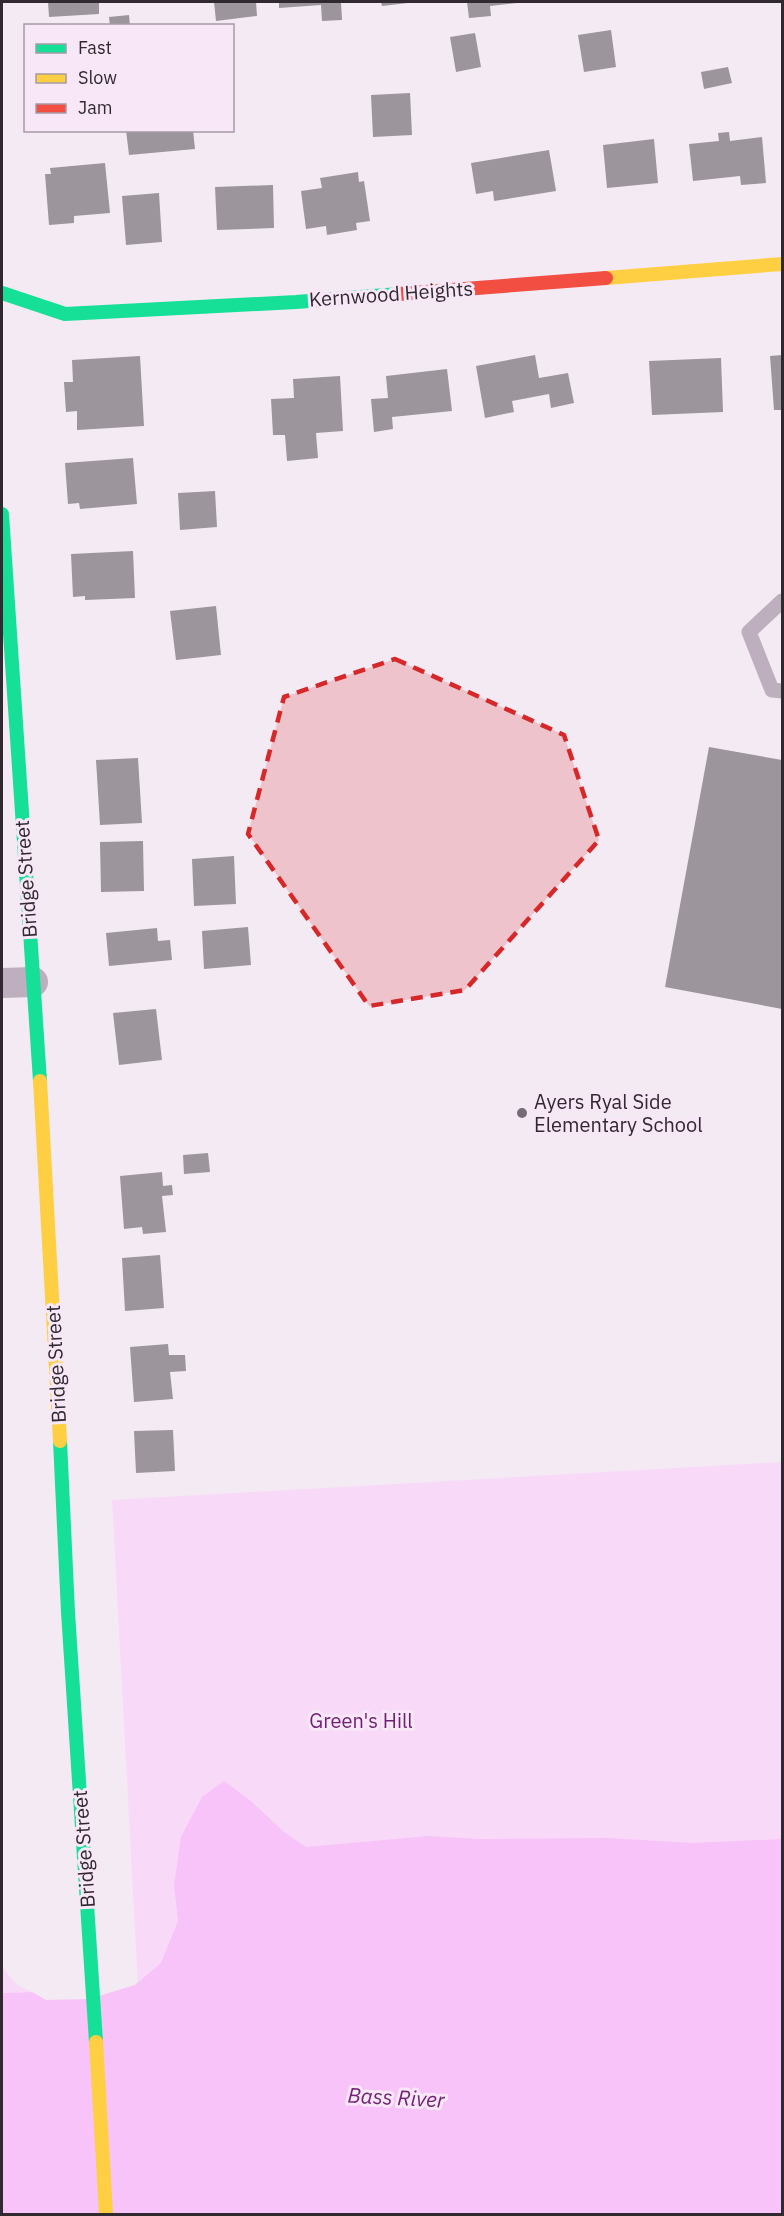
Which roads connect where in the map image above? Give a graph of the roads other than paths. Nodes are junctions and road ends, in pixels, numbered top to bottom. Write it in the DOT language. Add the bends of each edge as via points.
graph roads {
  1 [pos="783,264"];
  2 [pos="2,293"];
  3 [pos="2,514"];
  4 [pos="783,601"];
  5 [pos="8,691"];
  6 [pos="783,691"];
  7 [pos="33,982"];
  8 [pos="2,983"];
  9 [pos="106,2214"];
  1 -- 2 [label="main road, Kernwood Heights" via="296,302 65,314"];
  3 -- 5 [label="main road, Bridge Street"];
  4 -- 6 [label="lane" via="749,632 772,690"];
  5 -- 7 [label="main road, Bridge Street"];
  7 -- 8 [label="street"];
  7 -- 9 [label="main road, Bridge Street"];
}
